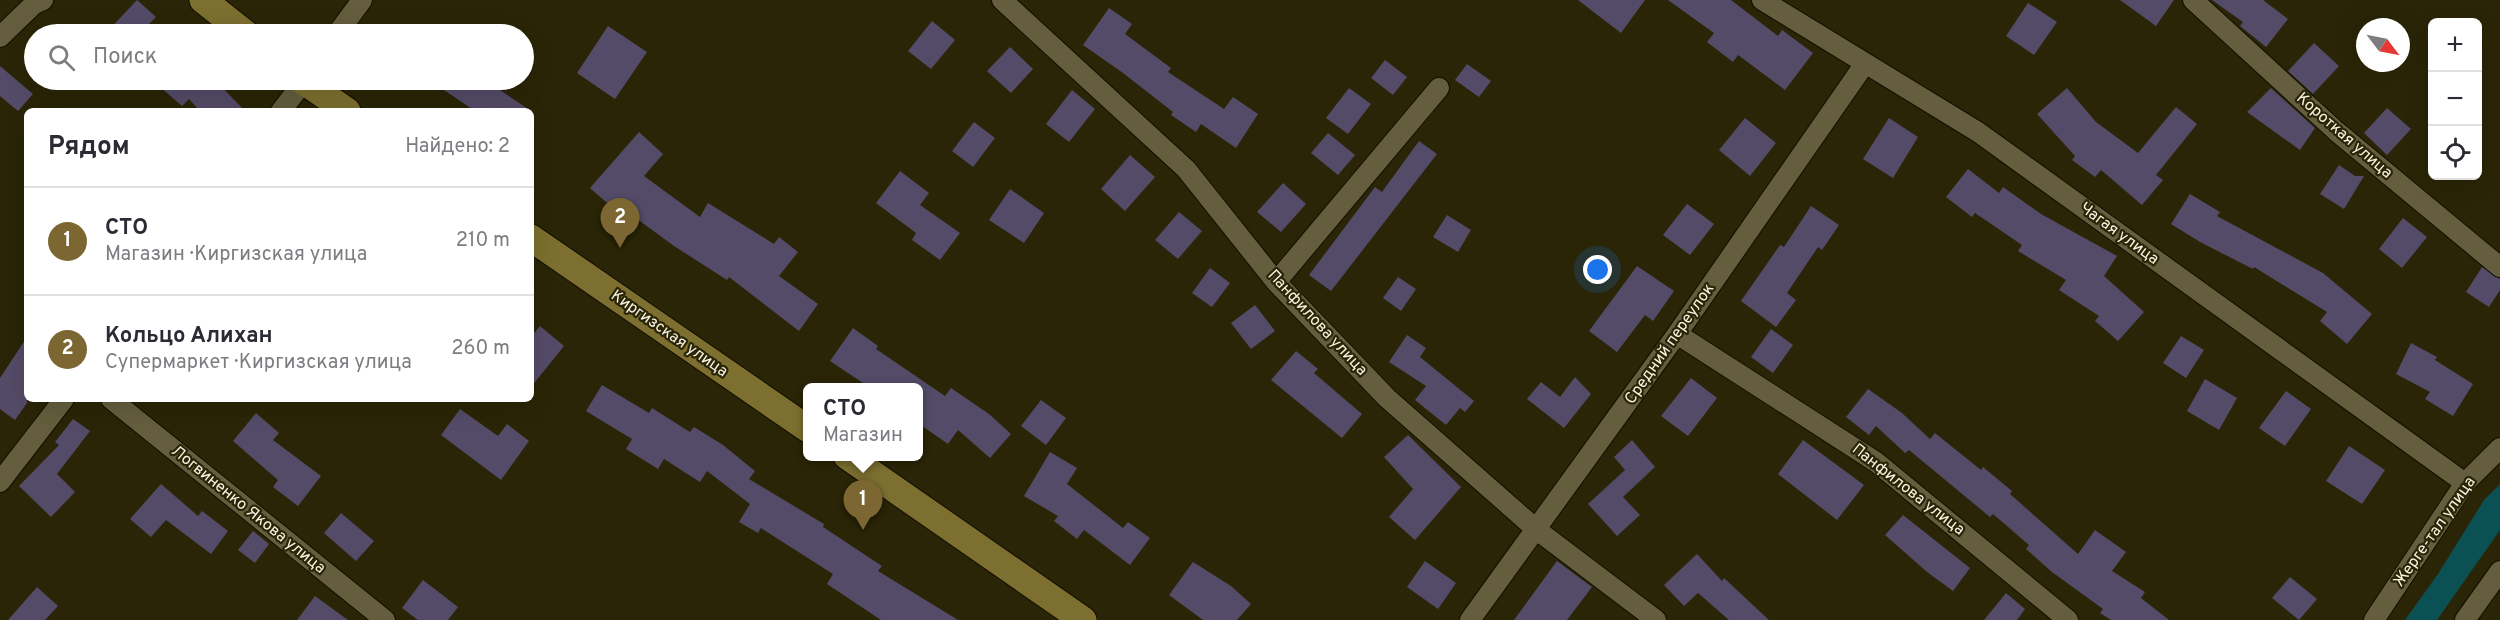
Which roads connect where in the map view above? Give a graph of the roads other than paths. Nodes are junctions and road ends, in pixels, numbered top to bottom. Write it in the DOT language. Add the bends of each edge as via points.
graph roads {
  1 [pos="43,0"];
  2 [pos="203,0"];
  3 [pos="362,0"];
  4 [pos="1002,0"];
  5 [pos="1762,0"];
  6 [pos="2193,0"];
  7 [pos="233,24"];
  8 [pos="344,24"];
  9 [pos="0,37"];
  10 [pos="1864,65"];
  11 [pos="1439,88"];
  12 [pos="296,90"];
  13 [pos="317,90"];
  14 [pos="283,108"];
  15 [pos="343,108"];
  16 [pos="534,240"];
  17 [pos="2500,267"];
  18 [pos="1276,282"];
  19 [pos="1677,334"];
  20 [pos="62,402"];
  21 [pos="115,402"];
  22 [pos="803,426"];
  23 [pos="2500,448"];
  24 [pos="854,461"];
  25 [pos="0,482"];
  26 [pos="2465,483"];
  27 [pos="1537,530"];
  28 [pos="2500,571"];
  29 [pos="385,620"];
  30 [pos="1083,620"];
  31 [pos="1470,620"];
  32 [pos="1656,620"];
  33 [pos="2068,620"];
  34 [pos="2374,620"];
  35 [pos="2465,620"];
  1 -- 9 [label="street"];
  2 -- 7 [label="main road"];
  3 -- 8 [label="street"];
  4 -- 18 [label="street, Панфилова улица" via="1186,169"];
  5 -- 10 [label="street, Чагая улица"];
  6 -- 17 [label="street, Короткая улица" via="2336,132"];
  10 -- 19 [label="street, Средний переулок"];
  10 -- 26 [label="street, Чагая улица" via="1978,132"];
  11 -- 18 [label="street"];
  12 -- 14 [label="street"];
  13 -- 15 [label="main road"];
  16 -- 22 [label="main road, Киргизская улица"];
  18 -- 27 [label="street, Панфилова улица" via="1387,398"];
  19 -- 27 [label="street, Средний переулок"];
  19 -- 33 [label="street, Панфилова улица" via="1876,462"];
  20 -- 25 [label="street"];
  21 -- 29 [label="street, Логвиненко Якова улица"];
  23 -- 26 [label="street, Жерге-тал улица"];
  24 -- 30 [label="main road"];
  26 -- 34 [label="street, Жерге-тал улица"];
  27 -- 31 [label="street, Средний переулок"];
  27 -- 32 [label="street, Панфилова улица"];
  28 -- 35 [label="street"];
}
